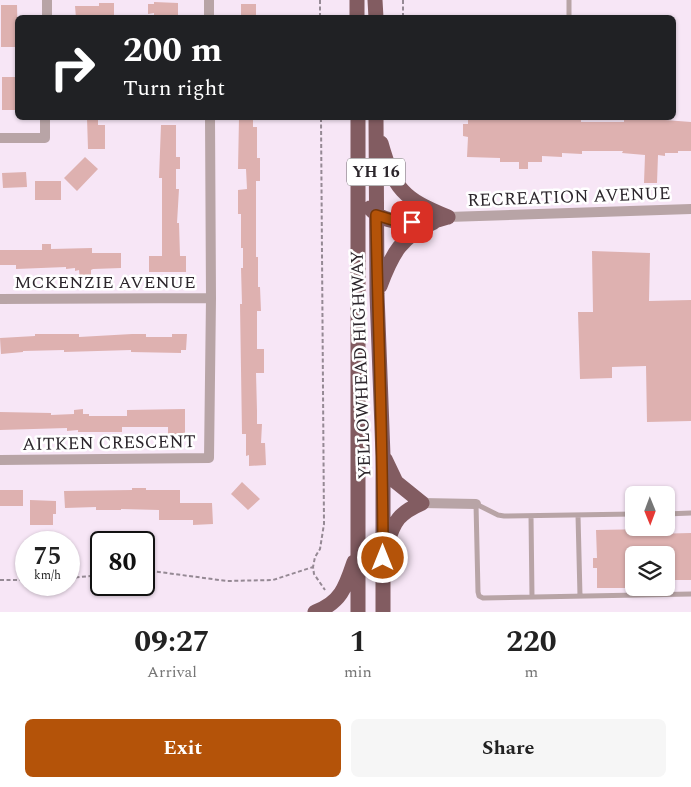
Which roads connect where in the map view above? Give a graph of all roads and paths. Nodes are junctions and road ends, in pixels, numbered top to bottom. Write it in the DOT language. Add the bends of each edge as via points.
graph roads {
  1 [pos="47,0"];
  2 [pos="209,0"];
  3 [pos="320,0"];
  4 [pos="357,0"];
  5 [pos="376,0"];
  6 [pos="403,0"];
  7 [pos="569,0"];
  8 [pos="46,15"];
  9 [pos="209,15"];
  10 [pos="320,15"];
  11 [pos="357,15"];
  12 [pos="376,15"];
  13 [pos="403,15"];
  14 [pos="569,15"];
  15 [pos="45,120"];
  16 [pos="210,120"];
  17 [pos="321,120"];
  18 [pos="358,120"];
  19 [pos="376,123"];
  20 [pos="0,138"];
  21 [pos="358,156"];
  22 [pos="691,210"];
  23 [pos="376,215"];
  24 [pos="442,219"];
  25 [pos="377,294"];
  26 [pos="211,298"];
  27 [pos="0,299"];
  28 [pos="383,456"];
  29 [pos="0,460"];
  30 [pos="422,503"];
  31 [pos="476,504"];
  32 [pos="691,513"];
  33 [pos="625,514"];
  34 [pos="675,514"];
  35 [pos="578,515"];
  36 [pos="531,516"];
  37 [pos="358,551"];
  38 [pos="383,558"];
  39 [pos="313,567"];
  40 [pos="155,571"];
  41 [pos="0,580"];
  42 [pos="15,580"];
  43 [pos="326,592"];
  44 [pos="691,594"];
  45 [pos="580,596"];
  46 [pos="532,597"];
  47 [pos="315,612"];
  48 [pos="358,612"];
  49 [pos="383,612"];
  1 -- 8 [label="street"];
  2 -- 9 [label="street"];
  3 -- 10 [label="path"];
  4 -- 11 [label="highway"];
  5 -- 12 [label="highway"];
  6 -- 13 [label="path"];
  7 -- 14 [label="lane"];
  15 -- 20 [label="street" via="45,138"];
  16 -- 26 [label="street"];
  17 -- 39 [label="path" via="324,524"];
  18 -- 21 [label="highway, YELLOWHEAD HIGHWAY / YH 16"];
  19 -- 23 [label="highway, YELLOWHEAD HIGHWAY / YH 16"];
  19 -- 24 [label="highway" via="392,178 416,202"];
  21 -- 23 [label="highway" via="368,204"];
  21 -- 37 [label="highway, YELLOWHEAD HIGHWAY / YH 16"];
  22 -- 24 [label="street, RECREATION AVENUE"];
  23 -- 24 [label="highway" via="399,222"];
  23 -- 25 [label="highway, YELLOWHEAD HIGHWAY / YH 16"];
  24 -- 25 [label="highway" via="426,225 395,252"];
  25 -- 28 [label="highway, YELLOWHEAD HIGHWAY / YH 16"];
  26 -- 27 [label="street, MCKENZIE AVENUE"];
  26 -- 29 [label="street, AITKEN CRESCENT" via="208,458"];
  28 -- 30 [label="highway" via="396,482"];
  28 -- 38 [label="highway, YELLOWHEAD HIGHWAY / YH 16"];
  30 -- 31 [label="street"];
  30 -- 38 [label="highway" via="405,510 395,522"];
  31 -- 36 [label="lane" via="498,515"];
  31 -- 46 [label="lane" via="479,596"];
  32 -- 34 [label="lane"];
  33 -- 35 [label="lane"];
  35 -- 36 [label="lane"];
  35 -- 45 [label="lane"];
  36 -- 46 [label="lane"];
  37 -- 47 [label="highway" via="338,598"];
  37 -- 48 [label="highway, YELLOWHEAD HIGHWAY / YH 16"];
  38 -- 49 [label="highway, YELLOWHEAD HIGHWAY / YH 16"];
  39 -- 40 [label="path" via="272,580 228,581"];
  39 -- 43 [label="path"];
  41 -- 42 [label="path"];
  44 -- 45 [label="lane"];
  45 -- 46 [label="lane"];
}
